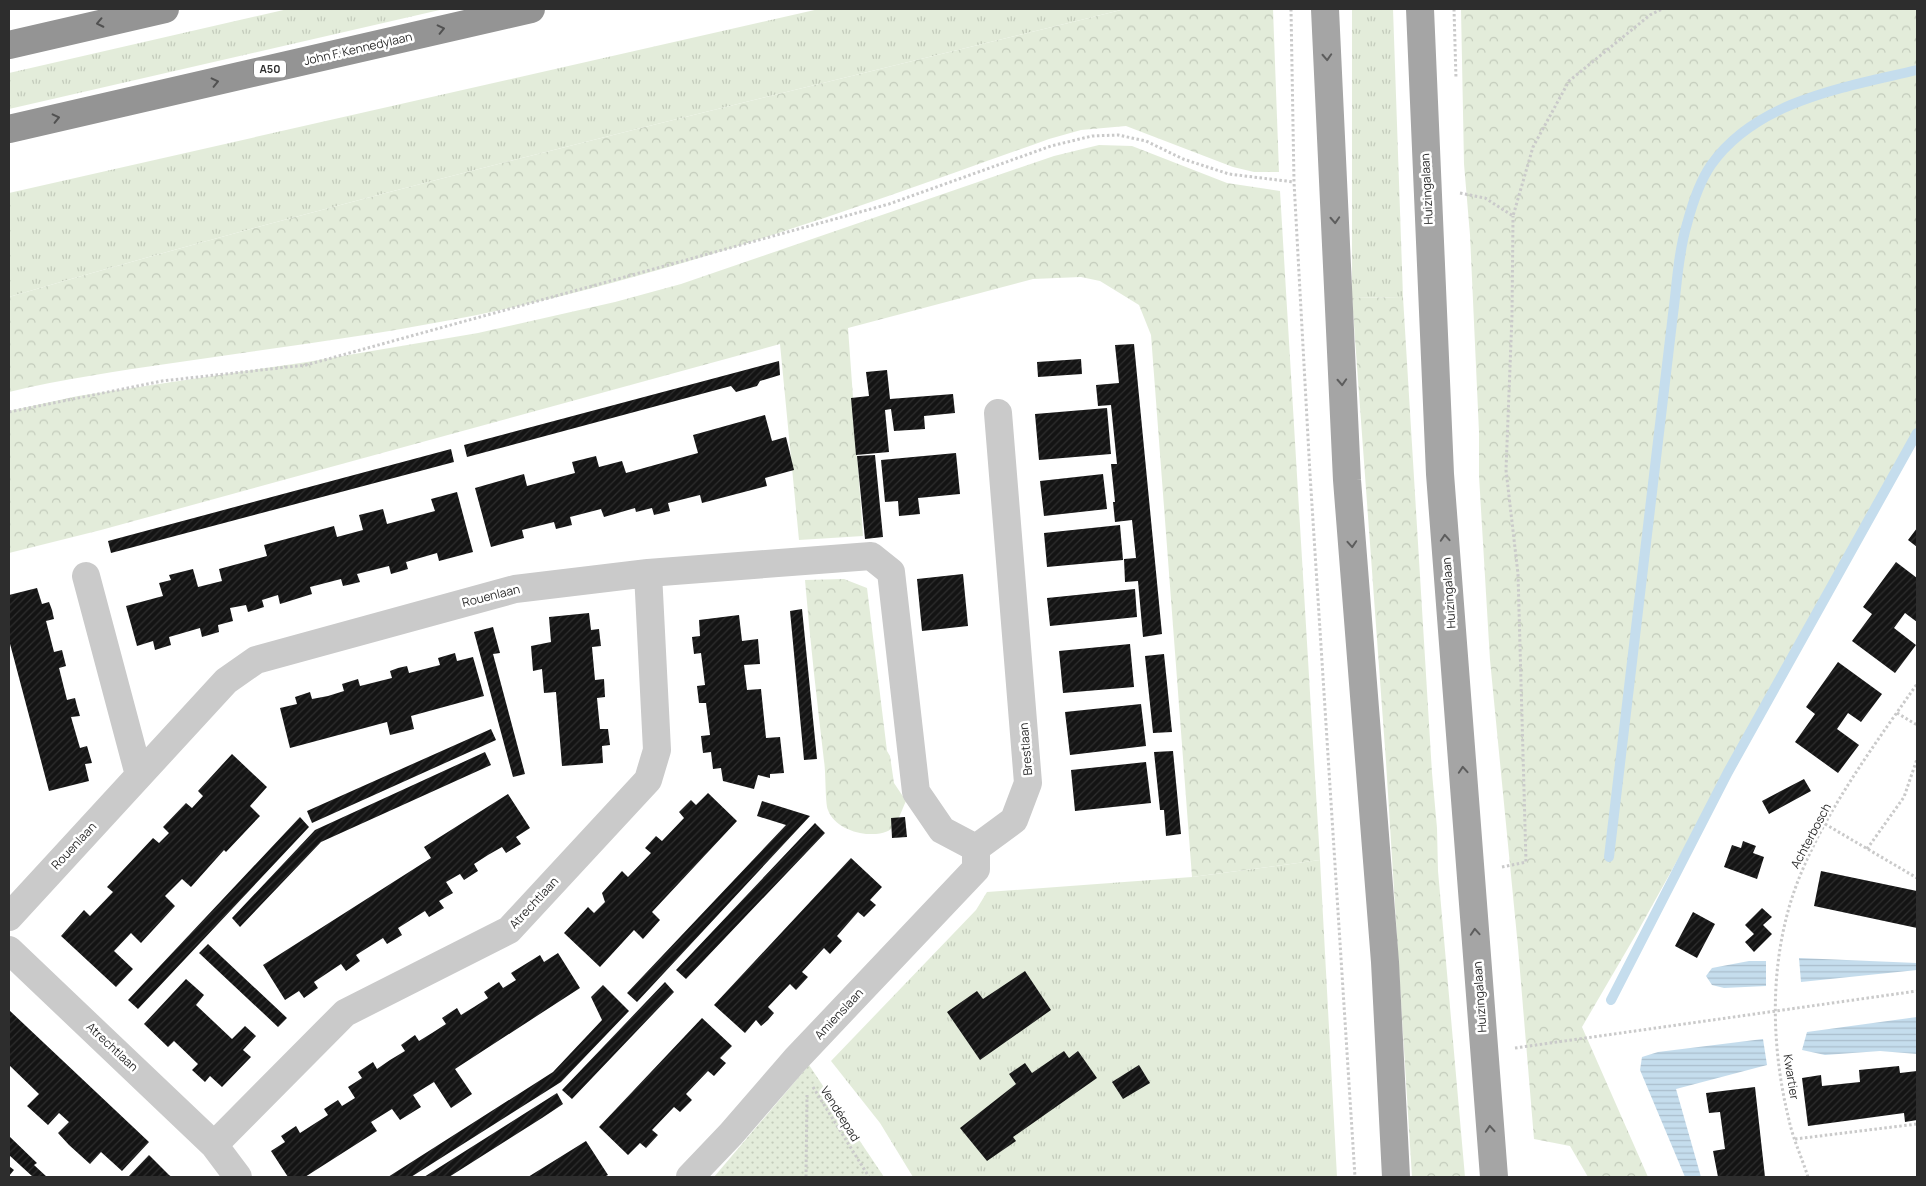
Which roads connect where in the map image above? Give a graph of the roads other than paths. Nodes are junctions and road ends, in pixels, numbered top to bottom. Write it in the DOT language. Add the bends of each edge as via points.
graph roads {
  1 [pos="165,9"];
  2 [pos="531,9"];
  3 [pos="1325,9"];
  4 [pos="1420,9"];
  5 [pos="9,45"];
  6 [pos="9,129"];
  7 [pos="998,413"];
  8 [pos="648,573"];
  9 [pos="86,576"];
  10 [pos="139,775"];
  11 [pos="976,848"];
  12 [pos="9,916"];
  13 [pos="9,950"];
  14 [pos="214,1145"];
  15 [pos="238,1177"];
  16 [pos="690,1177"];
  17 [pos="1396,1177"];
  18 [pos="1494,1177"];
  1 -- 5 [label="highway, one-way"];
  6 -- 2 [label="highway, John F. Kennedylaan / A50, one-way"];
  3 -- 17 [label="main road, one-way" via="1347,480 1385,962"];
  18 -- 4 [label="main road, Huizingalaan, one-way" via="1440,474"];
  7 -- 11 [label="street, Brestlaan" via="1028,783 1014,820"];
  8 -- 10 [label="street, Rouenlaan" via="516,589 256,660 226,681"];
  8 -- 11 [label="street, Rouenlaan" via="871,556 891,572 916,792 942,830"];
  8 -- 14 [label="street, Atrechtlaan" via="657,750 648,780 509,930 345,1013"];
  9 -- 10 [label="street"];
  10 -- 12 [label="street, Rouenlaan"];
  11 -- 16 [label="street, Amienslaan" via="976,869 801,1068"];
  13 -- 14 [label="street, Atrechtlaan"];
  14 -- 15 [label="street, Atrechtlaan"];
}
